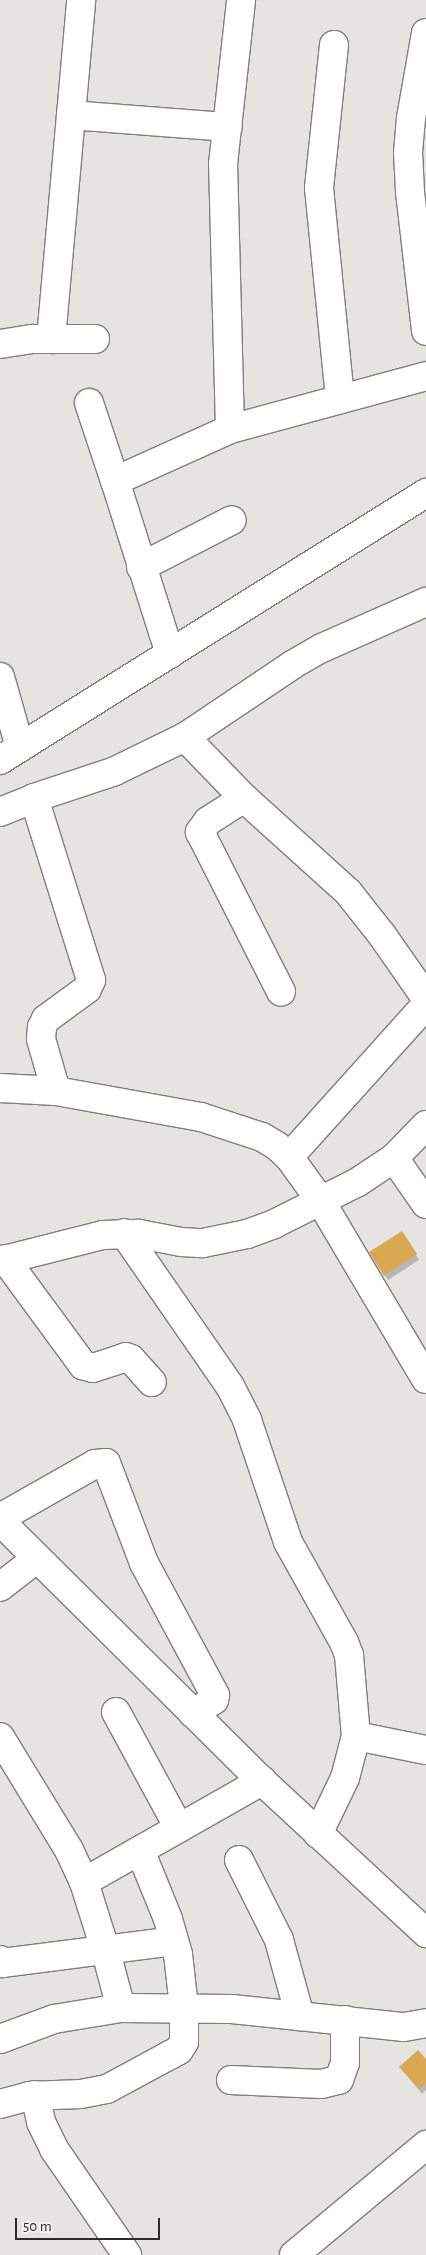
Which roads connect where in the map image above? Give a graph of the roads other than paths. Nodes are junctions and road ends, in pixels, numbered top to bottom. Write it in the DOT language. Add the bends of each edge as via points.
graph roads {
  1 [pos="81,0"];
  2 [pos="241,0"];
  3 [pos="426,33"];
  4 [pos="334,45"];
  5 [pos="70,116"];
  6 [pos="228,127"];
  7 [pos="426,331"];
  8 [pos="51,339"];
  9 [pos="95,339"];
  10 [pos="0,344"];
  11 [pos="426,376"];
  12 [pos="340,398"];
  13 [pos="89,404"];
  14 [pos="230,430"];
  15 [pos="115,481"];
  16 [pos="426,493"];
  17 [pos="232,520"];
  18 [pos="141,567"];
  19 [pos="426,602"];
  20 [pos="170,654"];
  21 [pos="0,677"];
  22 [pos="185,737"];
  23 [pos="10,754"];
  24 [pos="34,798"];
  25 [pos="244,798"];
  26 [pos="0,812"];
  27 [pos="281,992"];
  28 [pos="426,998"];
  29 [pos="426,1005"];
  30 [pos="0,1088"];
  31 [pos="56,1091"];
  32 [pos="426,1125"];
  33 [pos="289,1157"];
  34 [pos="394,1158"];
  35 [pos="320,1200"];
  36 [pos="426,1204"];
  37 [pos="124,1233"];
  38 [pos="3,1260"];
  39 [pos="426,1379"];
  40 [pos="152,1382"];
  41 [pos="0,1519"];
  42 [pos="36,1559"];
  43 [pos="0,1587"];
  44 [pos="116,1712"];
  45 [pos="193,1713"];
  46 [pos="356,1736"];
  47 [pos="0,1737"];
  48 [pos="426,1750"];
  49 [pos="262,1781"];
  50 [pos="178,1828"];
  51 [pos="318,1834"];
  52 [pos="140,1850"];
  53 [pos="239,1860"];
  54 [pos="84,1882"];
  55 [pos="426,1933"];
  56 [pos="174,1942"];
  57 [pos="106,1952"];
  58 [pos="1,1962"];
  59 [pos="184,2007"];
  60 [pos="121,2008"];
  61 [pos="300,2016"];
  62 [pos="345,2020"];
  63 [pos="426,2023"];
  64 [pos="0,2039"];
  65 [pos="231,2080"];
  66 [pos="35,2095"];
  67 [pos="0,2104"];
  68 [pos="426,2145"];
  69 [pos="127,2255"];
  70 [pos="294,2255"];
  1 -- 5 [label="street"];
  2 -- 6 [label="street"];
  3 -- 7 [label="street" via="408,152"];
  4 -- 12 [label="street" via="320,188"];
  5 -- 6 [label="street"];
  5 -- 8 [label="street"];
  6 -- 14 [label="street" via="223,193"];
  8 -- 9 [label="street"];
  8 -- 10 [label="street"];
  11 -- 12 [label="street"];
  12 -- 14 [label="street"];
  13 -- 15 [label="street"];
  14 -- 15 [label="street"];
  15 -- 18 [label="street"];
  16 -- 20 [label="street"];
  17 -- 18 [label="street"];
  18 -- 20 [label="street"];
  19 -- 22 [label="street" via="329,644 292,664"];
  20 -- 23 [label="street"];
  21 -- 23 [label="street"];
  22 -- 24 [label="street" via="114,771"];
  22 -- 25 [label="street"];
  24 -- 26 [label="street"];
  24 -- 31 [label="street" via="91,980 87,989 46,1019 42,1027 41,1039"];
  25 -- 27 [label="street" via="208,821 200,832"];
  25 -- 28 [label="street" via="348,892"];
  29 -- 33 [label="street"];
  30 -- 31 [label="street"];
  31 -- 33 [label="street" via="201,1117 262,1137"];
  32 -- 34 [label="street"];
  33 -- 35 [label="street"];
  34 -- 35 [label="street" via="358,1182"];
  34 -- 36 [label="street"];
  35 -- 37 [label="street" via="274,1224 222,1240 181,1242"];
  35 -- 39 [label="street"];
  37 -- 38 [label="street" via="103,1235"];
  37 -- 46 [label="street" via="230,1386 247,1420 288,1542 349,1655"];
  38 -- 40 [label="street" via="82,1365 93,1368 126,1357"];
  41 -- 42 [label="street"];
  41 -- 45 [label="street" via="95,1464 106,1463 144,1563 215,1695 214,1700"];
  42 -- 43 [label="street"];
  42 -- 45 [label="street"];
  44 -- 50 [label="street"];
  45 -- 49 [label="street"];
  46 -- 48 [label="street"];
  46 -- 51 [label="street" via="345,1778"];
  47 -- 54 [label="street" via="69,1850"];
  49 -- 50 [label="street"];
  49 -- 51 [label="street"];
  50 -- 52 [label="street"];
  51 -- 55 [label="street"];
  52 -- 54 [label="street"];
  52 -- 56 [label="street"];
  53 -- 61 [label="street" via="279,1940"];
  54 -- 57 [label="street"];
  56 -- 57 [label="street"];
  56 -- 59 [label="street"];
  57 -- 58 [label="street"];
  57 -- 60 [label="street"];
  59 -- 60 [label="street"];
  59 -- 61 [label="street"];
  59 -- 66 [label="street" via="184,2042 179,2050 107,2089 81,2094"];
  60 -- 64 [label="street" via="54,2020"];
  61 -- 62 [label="street"];
  62 -- 63 [label="street" via="404,2027"];
  62 -- 65 [label="street" via="345,2064 339,2080 321,2084"];
  66 -- 67 [label="street"];
  66 -- 69 [label="street" via="41,2122 54,2149"];
  68 -- 70 [label="street"];
}
